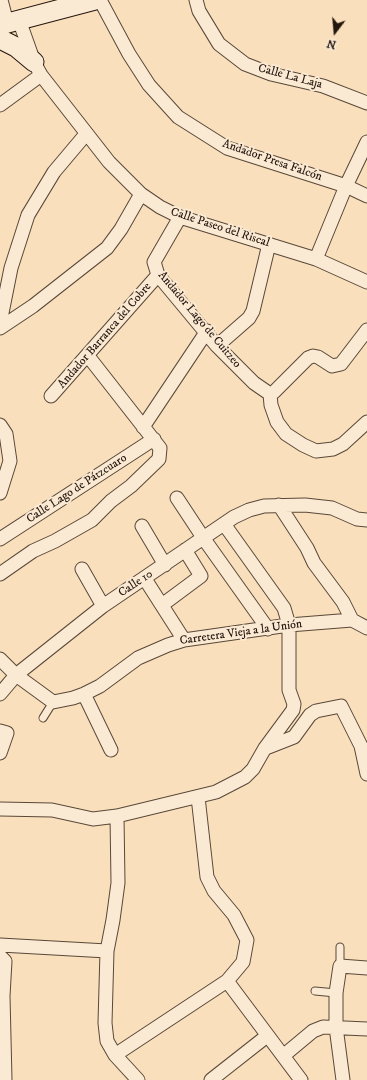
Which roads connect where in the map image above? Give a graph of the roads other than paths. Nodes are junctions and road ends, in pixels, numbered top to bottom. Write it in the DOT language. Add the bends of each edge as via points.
graph roads {
  1 [pos="1,0"];
  2 [pos="95,0"];
  3 [pos="100,0"];
  4 [pos="196,0"];
  5 [pos="6,27"];
  6 [pos="38,68"];
  7 [pos="367,103"];
  8 [pos="0,105"];
  9 [pos="86,134"];
  10 [pos="367,142"];
  11 [pos="346,186"];
  12 [pos="141,194"];
  13 [pos="367,196"];
  14 [pos="180,217"];
  15 [pos="269,244"];
  16 [pos="316,259"];
  17 [pos="158,275"];
  18 [pos="367,282"];
  19 [pos="0,323"];
  20 [pos="0,328"];
  21 [pos="207,331"];
  22 [pos="366,332"];
  23 [pos="217,346"];
  24 [pos="88,356"];
  25 [pos="270,394"];
  26 [pos="51,396"];
  27 [pos="367,422"];
  28 [pos="143,427"];
  29 [pos="2,430"];
  30 [pos="154,439"];
  31 [pos="2,485"];
  32 [pos="177,498"];
  33 [pos="279,505"];
  34 [pos="367,520"];
  35 [pos="224,524"];
  36 [pos="142,526"];
  37 [pos="0,539"];
  38 [pos="204,539"];
  39 [pos="186,550"];
  40 [pos="164,565"];
  41 [pos="82,569"];
  42 [pos="0,574"];
  43 [pos="145,579"];
  44 [pos="162,605"];
  45 [pos="103,606"];
  46 [pos="352,620"];
  47 [pos="289,625"];
  48 [pos="367,628"];
  49 [pos="268,629"];
  50 [pos="184,640"];
  51 [pos="0,659"];
  52 [pos="16,675"];
  53 [pos="0,694"];
  54 [pos="84,694"];
  55 [pos="53,702"];
  56 [pos="43,718"];
  57 [pos="0,731"];
  58 [pos="265,748"];
  59 [pos="111,750"];
  60 [pos="0,753"];
  61 [pos="367,774"];
  62 [pos="198,797"];
  63 [pos="0,810"];
  64 [pos="117,816"];
  65 [pos="340,947"];
  66 [pos="2,950"];
  67 [pos="106,951"];
  68 [pos="340,966"];
  69 [pos="367,968"];
  70 [pos="228,981"];
  71 [pos="315,991"];
  72 [pos="336,993"];
  73 [pos="336,1027"];
  74 [pos="367,1029"];
  75 [pos="267,1036"];
  76 [pos="115,1055"];
  77 [pos="282,1056"];
  78 [pos="6,1080"];
  79 [pos="138,1080"];
  80 [pos="211,1080"];
  81 [pos="301,1080"];
  82 [pos="343,1080"];
  1 -- 5 [label="street, Calle Paseo del Riscal"];
  2 -- 5 [label="main road"];
  3 -- 11 [label="street, Andador Presa Falcón" via="149,85 178,117 227,148"];
  4 -- 7 [label="street, Calle La Laja" via="199,11 219,44 245,64 271,74 323,86"];
  5 -- 6 [label="street, Calle Paseo del Riscal"];
  5 -- 6 [label="main road" via="16,47"];
  6 -- 8 [label="street"];
  6 -- 9 [label="street, Calle Paseo del Riscal"];
  9 -- 12 [label="street, Calle Paseo del Riscal"];
  9 -- 19 [label="street" via="54,172 28,215 11,268"];
  10 -- 11 [label="street"];
  11 -- 13 [label="street, Andador Presa Falcón"];
  11 -- 16 [label="street"];
  12 -- 14 [label="street, Calle Paseo del Riscal"];
  12 -- 20 [label="street" via="107,248 33,306"];
  14 -- 15 [label="street, Calle Paseo del Riscal"];
  14 -- 17 [label="street, Andador Lago de Cuitzeo" via="154,262"];
  15 -- 16 [label="street, Calle Paseo del Riscal"];
  15 -- 23 [label="street" via="253,311 249,318"];
  16 -- 18 [label="street, Calle Paseo del Riscal"];
  17 -- 21 [label="street, Andador Lago de Cuitzeo"];
  17 -- 24 [label="street, Andador Barranca del Cobre"];
  21 -- 23 [label="street, Andador Lago de Cuitzeo"];
  21 -- 28 [label="street"];
  22 -- 25 [label="street" via="341,364 332,366 318,357 308,358"];
  23 -- 25 [label="street, Andador Lago de Cuitzeo" via="254,383"];
  24 -- 26 [label="street, Andador Barranca del Cobre"];
  24 -- 28 [label="street"];
  25 -- 27 [label="street" via="277,422 286,434 316,451 333,449 343,444"];
  28 -- 30 [label="street"];
  29 -- 31 [label="street" via="10,461"];
  30 -- 37 [label="street, Calle Lago de Pátzcuaro"];
  30 -- 42 [label="street" via="160,448 159,459 131,486 92,520 33,551"];
  32 -- 38 [label="street"];
  33 -- 34 [label="street, Calle 10" via="332,508 356,519"];
  33 -- 35 [label="street, Calle 10" via="249,510"];
  33 -- 46 [label="street" via="314,563 343,602"];
  35 -- 38 [label="street, Calle 10"];
  35 -- 47 [label="street" via="284,608"];
  36 -- 40 [label="street"];
  38 -- 39 [label="street, Calle 10"];
  38 -- 49 [label="street"];
  39 -- 40 [label="street, Calle 10"];
  39 -- 44 [label="street" via="201,576"];
  40 -- 43 [label="street, Calle 10"];
  41 -- 45 [label="street"];
  43 -- 44 [label="street"];
  43 -- 45 [label="street, Calle 10"];
  44 -- 50 [label="street"];
  45 -- 52 [label="street, Calle 10"];
  46 -- 47 [label="street, Carretera Vieja a la Unión"];
  46 -- 48 [label="street"];
  47 -- 49 [label="street, Carretera Vieja a la Unión"];
  47 -- 58 [label="street" via="289,690 294,710"];
  49 -- 50 [label="street, Carretera Vieja a la Unión"];
  50 -- 54 [label="street, Carretera Vieja a la Unión" via="138,658 100,686"];
  51 -- 52 [label="street"];
  52 -- 53 [label="street, Calle 10"];
  52 -- 55 [label="street"];
  54 -- 55 [label="street, Carretera Vieja a la Unión"];
  54 -- 59 [label="street"];
  55 -- 56 [label="lane"];
  57 -- 60 [label="street" via="7,733"];
  58 -- 61 [label="street" via="294,737 316,711 341,706 361,746"];
  58 -- 62 [label="street" via="253,769 245,777 216,792"];
  62 -- 64 [label="street"];
  62 -- 70 [label="street" via="208,883 234,915 247,940 243,962"];
  63 -- 64 [label="street" via="52,810 93,819"];
  64 -- 67 [label="street" via="118,883"];
  65 -- 68 [label="lane"];
  66 -- 67 [label="street"];
  66 -- 78 [label="street" via="5,961 3,996"];
  67 -- 76 [label="street" via="105,1023 107,1041"];
  68 -- 69 [label="street"];
  68 -- 72 [label="street"];
  70 -- 75 [label="street"];
  70 -- 76 [label="street"];
  71 -- 72 [label="lane"];
  72 -- 73 [label="street"];
  73 -- 74 [label="street"];
  73 -- 77 [label="street" via="323,1027 313,1031"];
  73 -- 82 [label="street"];
  75 -- 77 [label="street"];
  75 -- 80 [label="street"];
  76 -- 79 [label="street"];
  77 -- 81 [label="street"];
}
